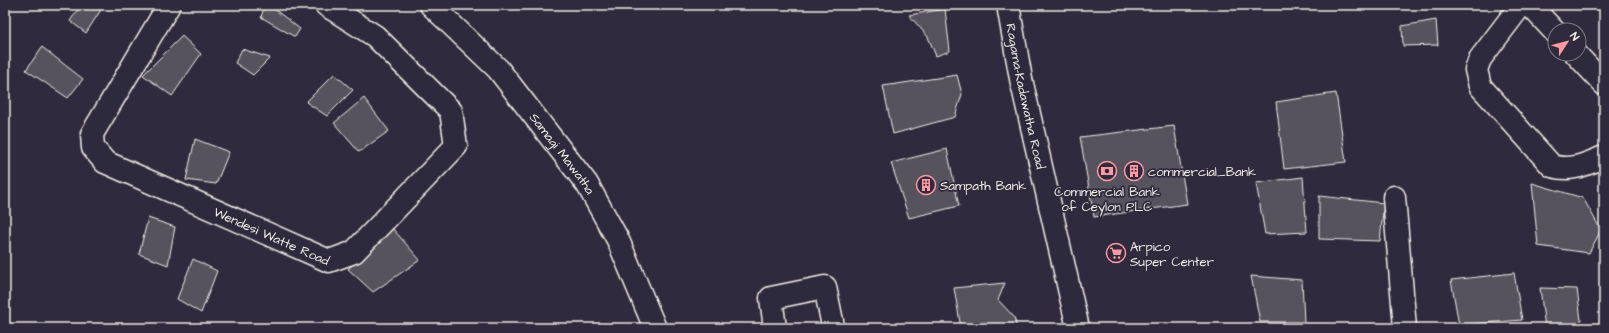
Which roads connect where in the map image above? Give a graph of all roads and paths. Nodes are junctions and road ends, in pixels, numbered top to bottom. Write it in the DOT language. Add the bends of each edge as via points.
graph roads {
  1 [pos="169,5"];
  2 [pos="326,5"];
  3 [pos="431,5"];
  4 [pos="1008,5"];
  5 [pos="1521,5"];
  6 [pos="1530,5"];
  7 [pos="1547,23"];
  8 [pos="1583,62"];
  9 [pos="1604,84"];
  10 [pos="1604,157"];
  11 [pos="1394,196"];
  12 [pos="833,326"];
  13 [pos="655,328"];
  14 [pos="775,328"];
  15 [pos="1078,328"];
  16 [pos="1405,328"];
  1 -- 2 [label="street, Wendesi Watte Road" via="92,134 93,148 105,162 330,261 354,252 456,146 451,110 375,36"];
  3 -- 13 [label="street, Samagi Mawatha" via="498,68 587,184 618,240"];
  4 -- 15 [label="street, Ragama-Kadawatha Road" via="1021,79"];
  5 -- 10 [label="street" via="1480,59 1476,70 1480,86 1552,166 1561,169 1574,168"];
  6 -- 7 [label="street"];
  8 -- 9 [label="street"];
  11 -- 16 [label="street"];
  12 -- 14 [label="street" via="825,287 771,298"];
}
